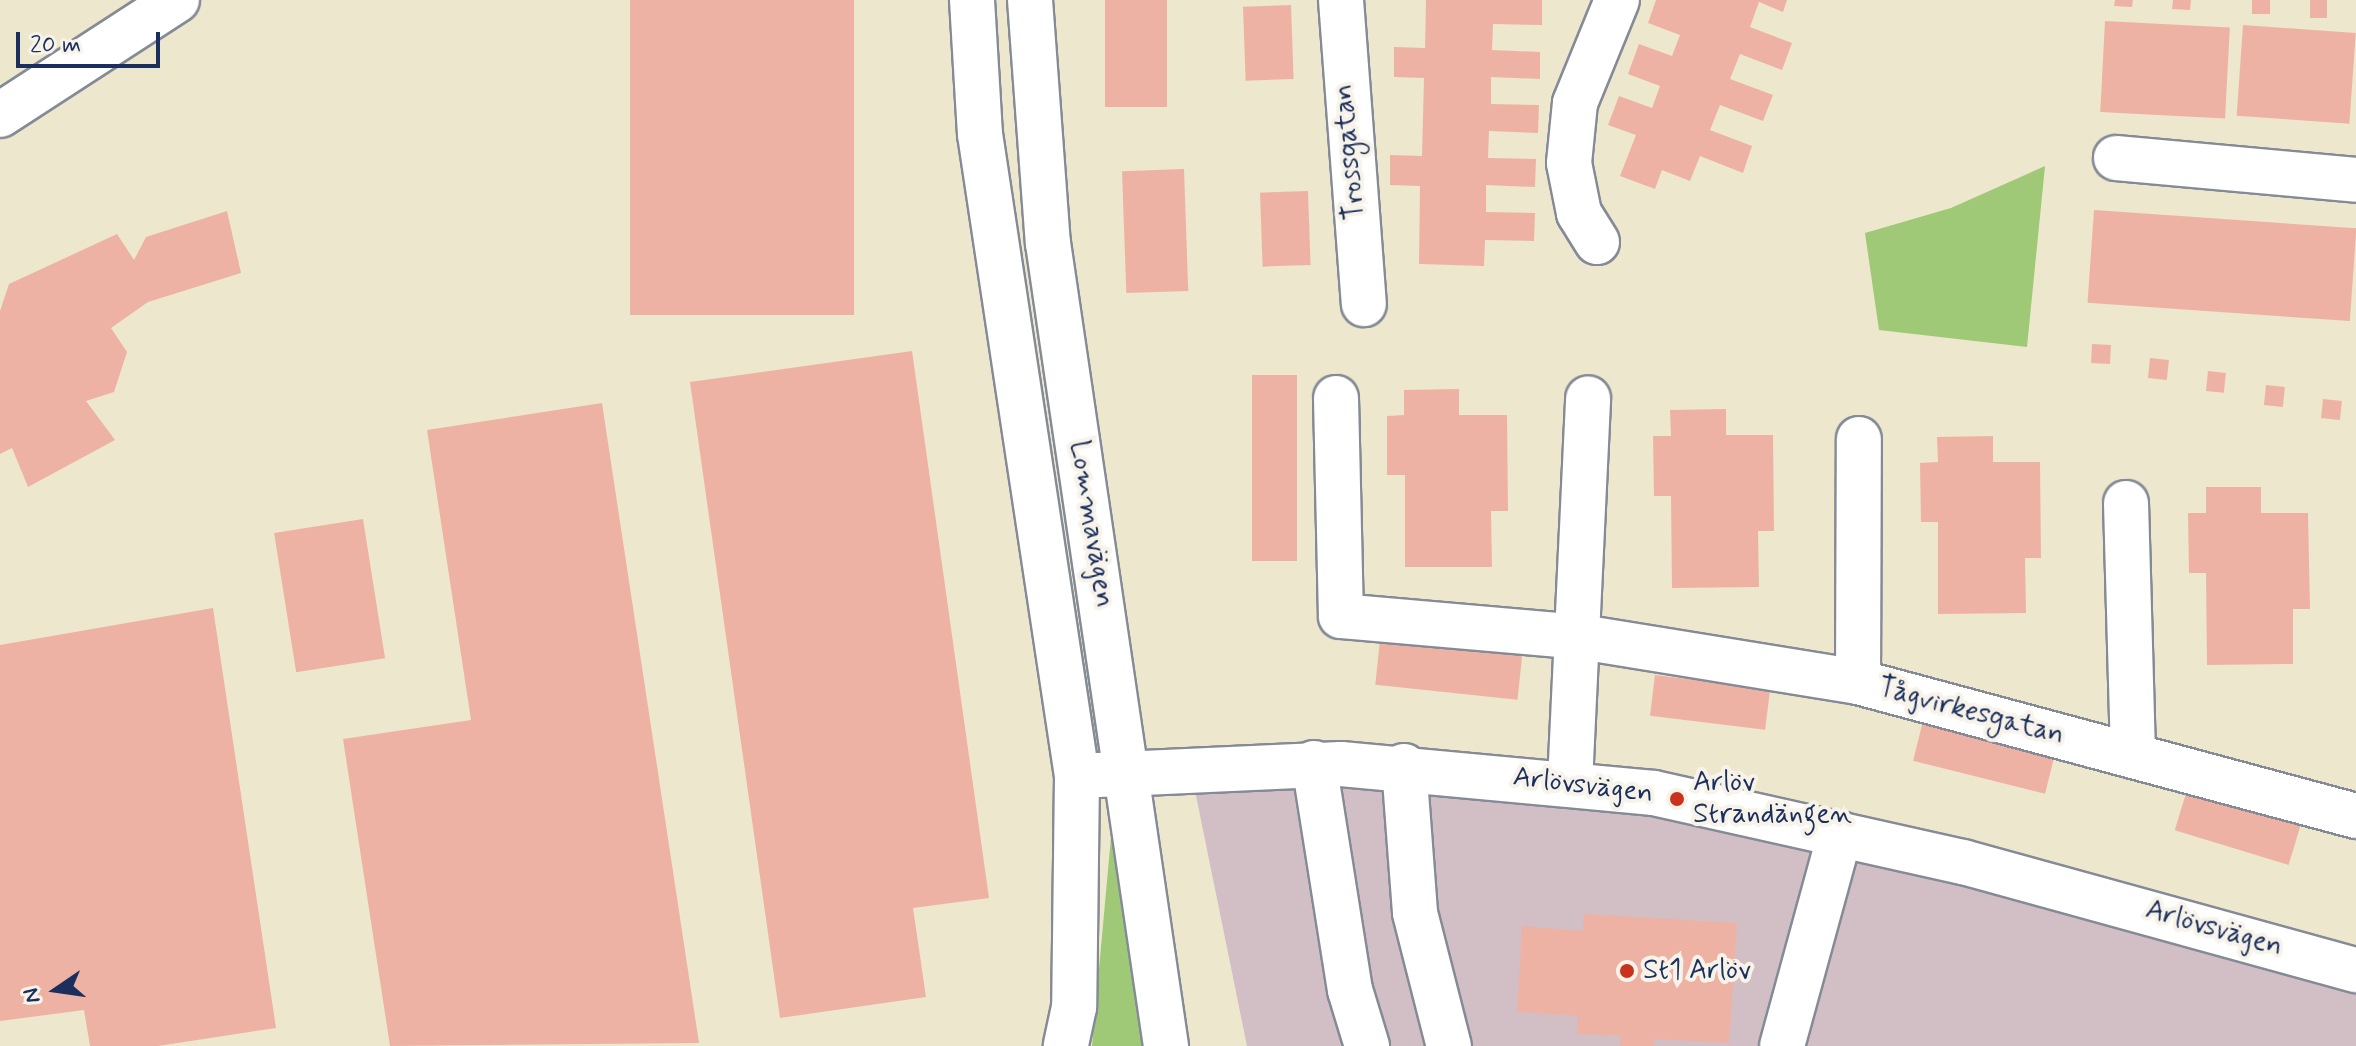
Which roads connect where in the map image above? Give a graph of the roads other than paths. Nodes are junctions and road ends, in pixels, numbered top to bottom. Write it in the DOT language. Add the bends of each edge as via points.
graph roads {
  1 [pos="177,0"];
  2 [pos="972,0"];
  3 [pos="1030,0"];
  4 [pos="1341,0"];
  5 [pos="1617,0"];
  6 [pos="0,115"];
  7 [pos="2116,158"];
  8 [pos="2356,180"];
  9 [pos="1597,242"];
  10 [pos="1364,304"];
  11 [pos="1336,398"];
  12 [pos="1588,398"];
  13 [pos="1859,439"];
  14 [pos="2126,503"];
  15 [pos="1581,637"];
  16 [pos="1858,682"];
  17 [pos="2133,756"];
  18 [pos="1314,763"];
  19 [pos="1404,766"];
  20 [pos="1129,774"];
  21 [pos="1077,776"];
  22 [pos="1570,783"];
  23 [pos="2356,816"];
  24 [pos="1840,834"];
  25 [pos="2356,970"];
  26 [pos="1066,1046"];
  27 [pos="1166,1046"];
  28 [pos="1367,1046"];
  29 [pos="1449,1046"];
  30 [pos="1782,1046"];
  1 -- 6 [label="street"];
  2 -- 21 [label="street, Lommavägen" via="980,134"];
  3 -- 20 [label="street, Lommavägen" via="1048,243"];
  4 -- 10 [label="street, Trossgatan"];
  5 -- 9 [label="street" via="1575,103 1569,163 1579,213"];
  7 -- 8 [label="street"];
  11 -- 15 [label="street, Tågvirkesgatan" via="1341,616"];
  12 -- 15 [label="street"];
  13 -- 16 [label="street"];
  14 -- 17 [label="street"];
  15 -- 16 [label="street, Tågvirkesgatan"];
  15 -- 22 [label="street"];
  16 -- 17 [label="street, Tågvirkesgatan"];
  17 -- 23 [label="street, Tågvirkesgatan"];
  18 -- 19 [label="street, Arlövsvägen"];
  18 -- 20 [label="street, Arlövsvägen"];
  18 -- 28 [label="street" via="1350,990"];
  19 -- 22 [label="street, Arlövsvägen"];
  19 -- 29 [label="street" via="1415,913"];
  20 -- 21 [label="street, Arlövsvägen"];
  20 -- 27 [label="street, Lommavägen"];
  21 -- 26 [label="street, Lommavägen" via="1075,992"];
  22 -- 24 [label="street, Arlövsvägen"];
  24 -- 25 [label="street, Arlövsvägen"];
  24 -- 30 [label="street"];
}
